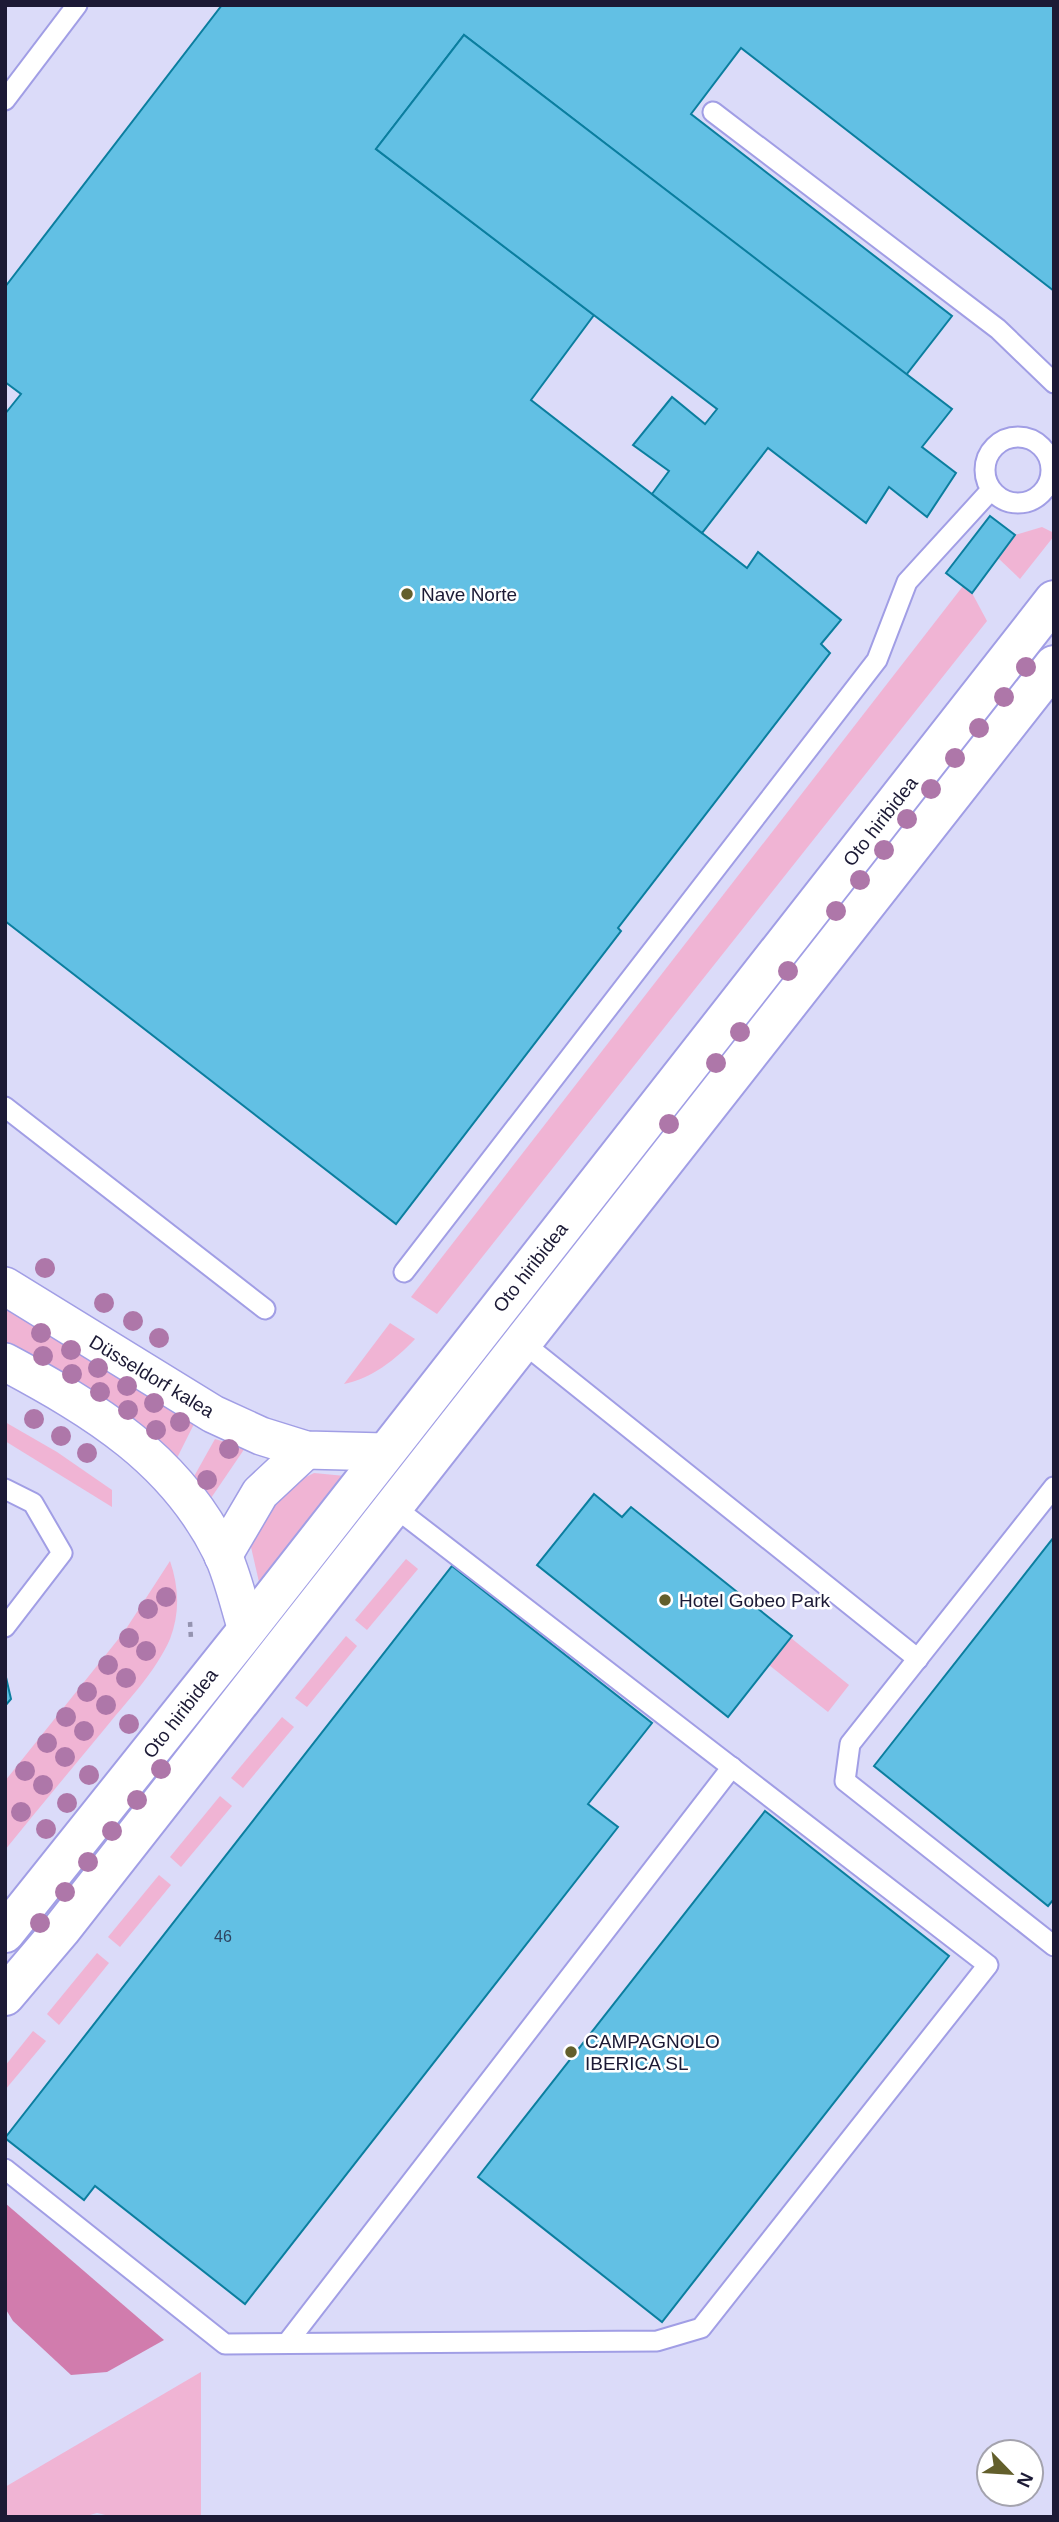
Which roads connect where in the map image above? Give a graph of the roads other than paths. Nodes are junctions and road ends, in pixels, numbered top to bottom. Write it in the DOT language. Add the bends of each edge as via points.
graph roads {
  1 [pos="77,5"];
  2 [pos="5,100"];
  3 [pos="713,112"];
  4 [pos="1054,383"];
  5 [pos="1052,457"];
  6 [pos="992,490"];
  7 [pos="1048,500"];
  8 [pos="1054,600"];
  9 [pos="1054,665"];
  10 [pos="5,1107"];
  11 [pos="404,1272"];
  12 [pos="5,1286"];
  13 [pos="265,1309"];
  14 [pos="522,1342"];
  15 [pos="5,1362"];
  16 [pos="306,1450"];
  17 [pos="385,1452"];
  18 [pos="1054,1486"];
  19 [pos="5,1489"];
  20 [pos="393,1506"];
  21 [pos="223,1556"];
  22 [pos="5,1627"];
  23 [pos="247,1630"];
  24 [pos="918,1659"];
  25 [pos="732,1767"];
  26 [pos="5,1933"];
  27 [pos="1054,1946"];
  28 [pos="5,1996"];
  29 [pos="5,2169"];
  30 [pos="287,2343"];
  1 -- 2 [label="lane"];
  3 -- 4 [label="lane" via="998,329"];
  5 -- 6 [label="lane" via="1039,444 1021,437 1003,440 989,454 985,472"];
  5 -- 7 [label="lane"];
  6 -- 7 [label="lane" via="1006,501"];
  6 -- 11 [label="lane" via="907,582 877,660"];
  8 -- 17 [label="street, Oto hiribidea"];
  9 -- 14 [label="street, Oto hiribidea"];
  10 -- 13 [label="lane"];
  12 -- 16 [label="street, Düsseldorf kalea" via="214,1414"];
  14 -- 20 [label="street, Oto hiribidea"];
  14 -- 24 [label="lane"];
  15 -- 21 [label="street" via="114,1428 154,1459 201,1514"];
  16 -- 17 [label="street, Düsseldorf kalea"];
  16 -- 21 [label="street" via="260,1493"];
  17 -- 23 [label="street, Oto hiribidea"];
  18 -- 24 [label="lane"];
  19 -- 22 [label="lane" via="33,1503 62,1553"];
  20 -- 25 [label="lane"];
  20 -- 28 [label="street, Oto hiribidea"];
  21 -- 23 [label="street"];
  23 -- 26 [label="street, Oto hiribidea"];
  24 -- 27 [label="lane" via="850,1744 845,1781"];
  25 -- 30 [label="lane"];
  25 -- 30 [label="lane" via="988,1965 701,2328 657,2341"];
  29 -- 30 [label="lane" via="225,2344"];
}
